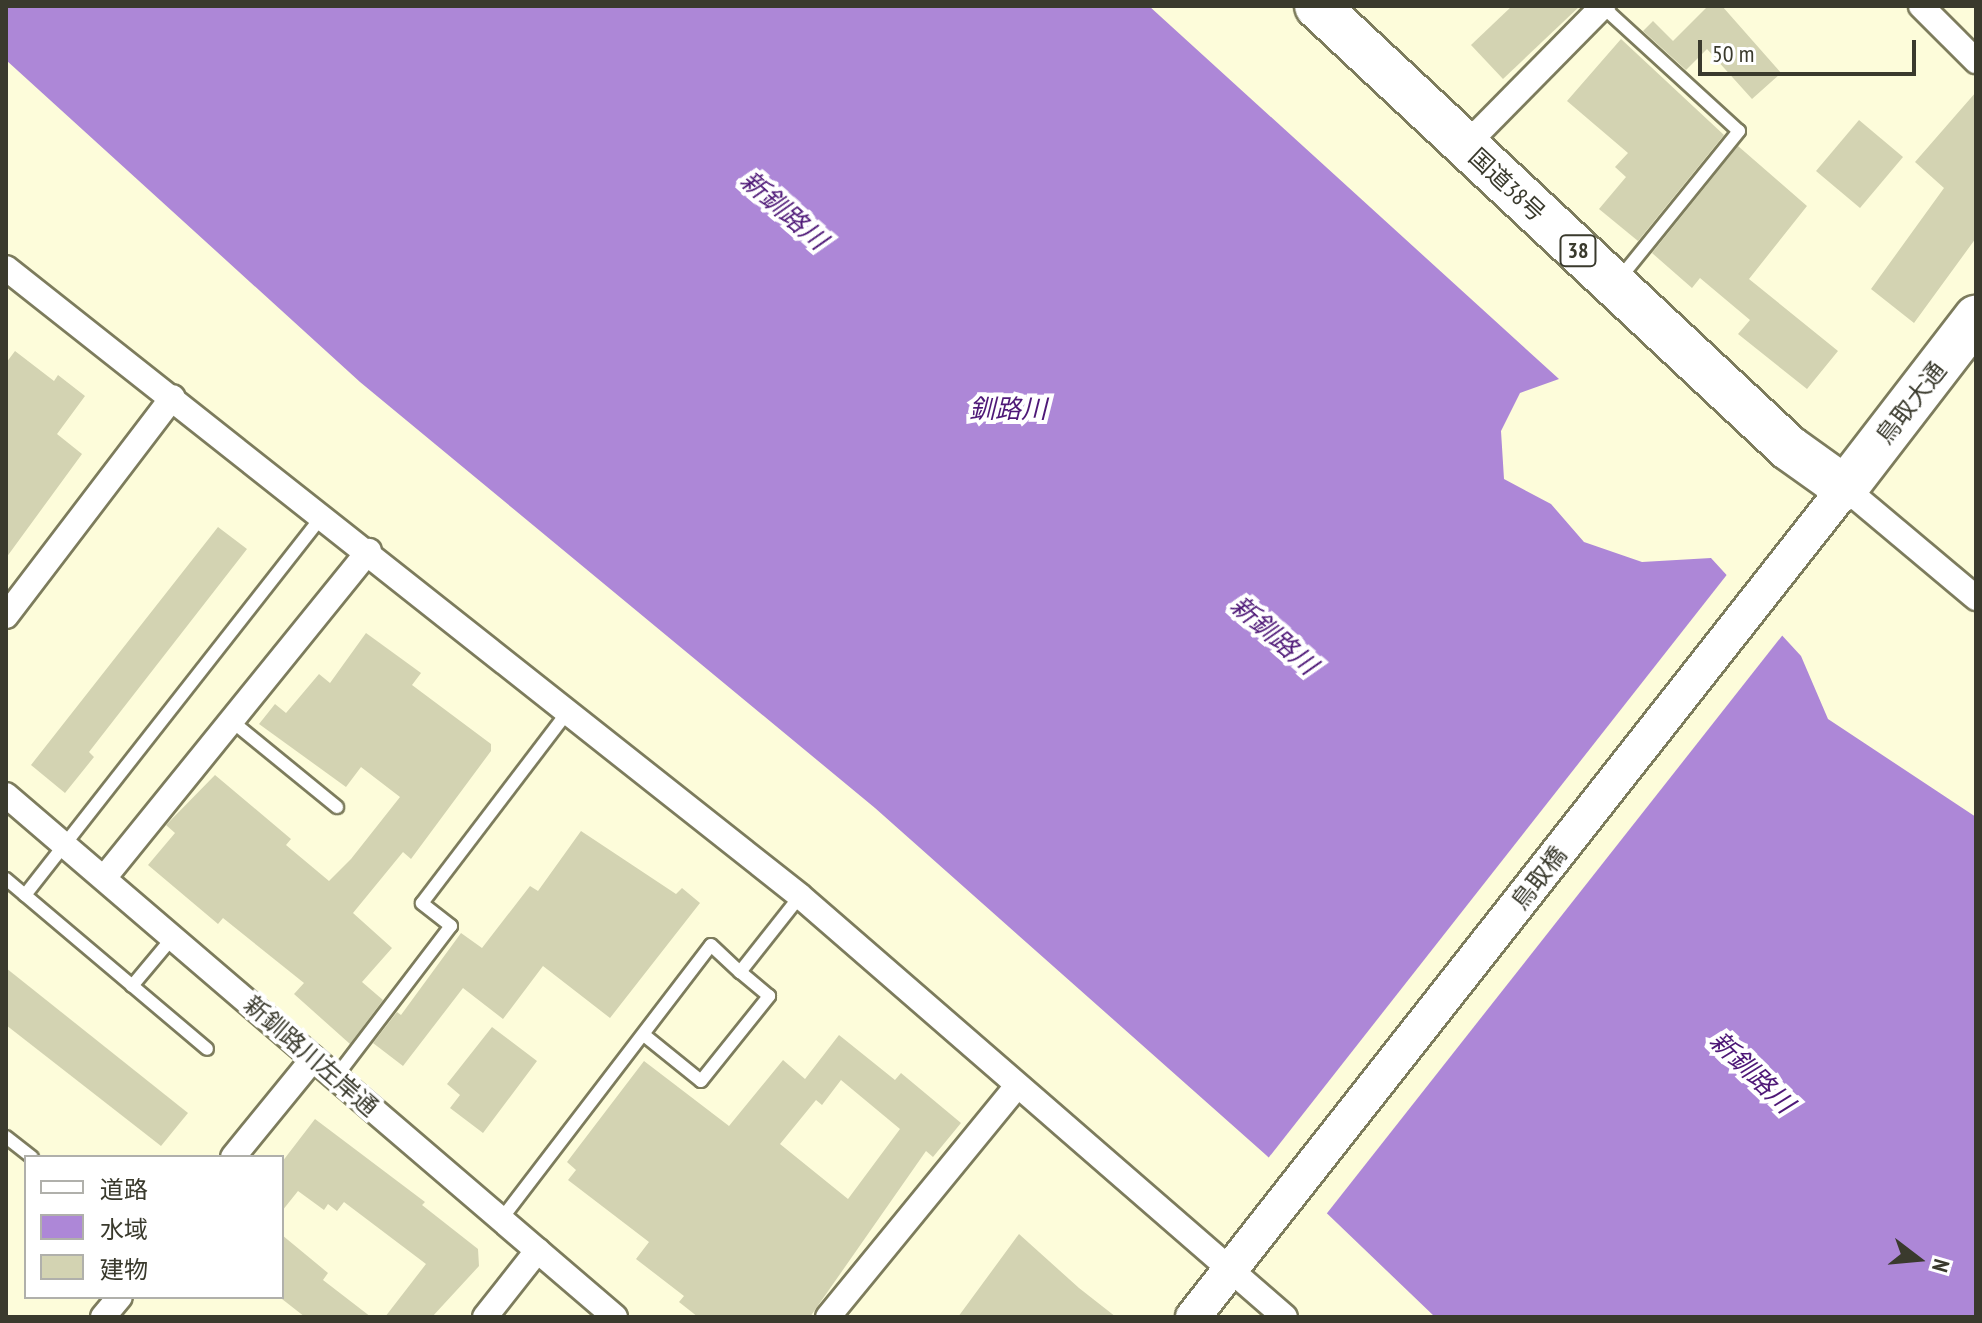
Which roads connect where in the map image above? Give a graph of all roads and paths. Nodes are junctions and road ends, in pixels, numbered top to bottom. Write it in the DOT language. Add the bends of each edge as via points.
graph roads {
  1 [pos="1603,6"];
  2 [pos="1921,6"];
  3 [pos="1326,9"];
  4 [pos="1976,61"];
  5 [pos="1465,146"];
  6 [pos="6,268"];
  7 [pos="1615,285"];
  8 [pos="1976,318"];
  9 [pos="173,397"];
  10 [pos="1845,488"];
  11 [pos="323,515"];
  12 [pos="369,551"];
  13 [pos="1976,598"];
  14 [pos="6,616"];
  15 [pos="570,709"];
  16 [pos="234,723"];
  17 [pos="6,795"];
  18 [pos="337,807"];
  19 [pos="67,846"];
  20 [pos="104,878"];
  21 [pos="6,879"];
  22 [pos="25,895"];
  23 [pos="800,896"];
  24 [pos="174,936"];
  25 [pos="740,972"];
  26 [pos="132,986"];
  27 [pos="644,1035"];
  28 [pos="207,1049"];
  29 [pos="313,1059"];
  30 [pos="335,1078"];
  31 [pos="1016,1087"];
  32 [pos="6,1137"];
  33 [pos="29,1155"];
  34 [pos="235,1155"];
  35 [pos="503,1217"];
  36 [pos="538,1250"];
  37 [pos="1229,1270"];
  38 [pos="118,1299"];
  39 [pos="103,1317"];
  40 [pos="485,1317"];
  41 [pos="615,1317"];
  42 [pos="828,1317"];
  43 [pos="1193,1317"];
  44 [pos="1285,1317"];
  1 -- 5 [label="street"];
  1 -- 7 [label="lane" via="1739,131"];
  2 -- 4 [label="street"];
  3 -- 5 [label="highway, 国道38号 / 38"];
  5 -- 7 [label="highway, 国道38号 / 38"];
  6 -- 9 [label="street"];
  7 -- 10 [label="highway, 国道38号 / 38" via="1789,448"];
  8 -- 10 [label="highway, 鳥取大通"];
  9 -- 11 [label="street"];
  9 -- 14 [label="street"];
  10 -- 13 [label="street"];
  10 -- 37 [label="street, 鳥取橋"];
  11 -- 12 [label="street"];
  11 -- 19 [label="lane"];
  12 -- 15 [label="street"];
  12 -- 16 [label="street"];
  15 -- 23 [label="street"];
  15 -- 30 [label="lane" via="422,903 451,926"];
  16 -- 18 [label="lane"];
  16 -- 20 [label="street"];
  17 -- 19 [label="street, 新釧路川左岸通"];
  19 -- 20 [label="street, 新釧路川左岸通"];
  19 -- 22 [label="lane"];
  20 -- 24 [label="street, 新釧路川左岸通"];
  21 -- 22 [label="lane"];
  22 -- 26 [label="lane"];
  23 -- 25 [label="lane"];
  23 -- 31 [label="street"];
  24 -- 26 [label="lane"];
  24 -- 29 [label="street, 新釧路川左岸通"];
  25 -- 27 [label="lane" via="711,945"];
  25 -- 27 [label="lane" via="769,996 701,1081"];
  26 -- 28 [label="lane"];
  27 -- 35 [label="lane"];
  29 -- 30 [label="street, 新釧路川左岸通"];
  29 -- 34 [label="street"];
  30 -- 35 [label="street, 新釧路川左岸通"];
  31 -- 37 [label="street"];
  31 -- 42 [label="street"];
  32 -- 33 [label="lane"];
  35 -- 36 [label="street, 新釧路川左岸通"];
  36 -- 40 [label="street"];
  36 -- 41 [label="street, 新釧路川左岸通"];
  37 -- 43 [label="street, 鳥取橋"];
  37 -- 44 [label="street"];
  38 -- 39 [label="street"];
}
